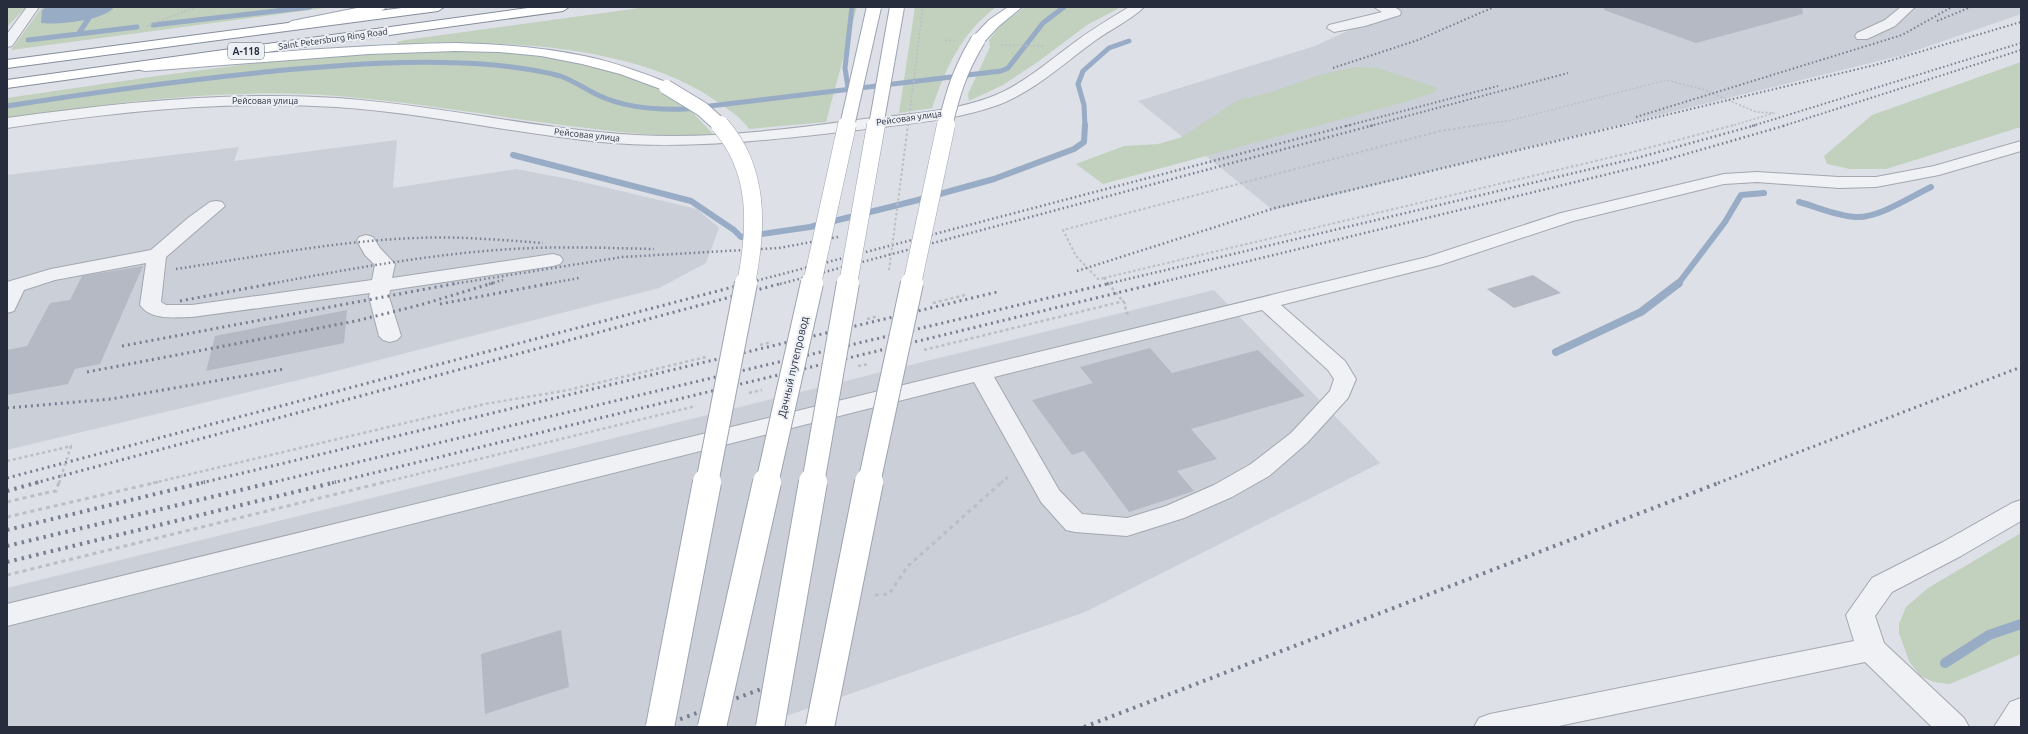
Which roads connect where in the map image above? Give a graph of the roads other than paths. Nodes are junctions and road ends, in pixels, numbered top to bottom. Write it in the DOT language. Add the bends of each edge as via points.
graph roads {
  1 [pos="33,7"];
  2 [pos="381,7"];
  3 [pos="438,7"];
  4 [pos="563,7"];
  5 [pos="874,7"];
  6 [pos="897,7"];
  7 [pos="1016,7"];
  8 [pos="1138,7"];
  9 [pos="1380,7"];
  10 [pos="1909,7"];
  11 [pos="279,28"];
  12 [pos="1334,28"];
  13 [pos="1862,36"];
  14 [pos="7,43"];
  15 [pos="7,64"];
  16 [pos="86,72"];
  17 [pos="7,84"];
  18 [pos="7,123"];
  19 [pos="2021,146"];
  20 [pos="216,206"];
  21 [pos="366,241"];
  22 [pos="157,255"];
  23 [pos="553,260"];
  24 [pos="382,286"];
  25 [pos="12,287"];
  26 [pos="1265,302"];
  27 [pos="7,307"];
  28 [pos="390,336"];
  29 [pos="980,373"];
  30 [pos="2021,509"];
  31 [pos="7,615"];
  32 [pos="1871,649"];
  33 [pos="2021,711"];
  34 [pos="660,727"];
  35 [pos="712,727"];
  36 [pos="770,727"];
  37 [pos="820,727"];
  38 [pos="1490,727"];
  39 [pos="1953,727"];
  40 [pos="2010,727"];
  1 -- 14 [label="street"];
  2 -- 11 [label="main road"];
  3 -- 11 [label="main road, Saint Petersburg Ring Road / А-118"];
  4 -- 16 [label="main road, Saint Petersburg Ring Road / А-118"];
  5 -- 35 [label="main road, Дачный путепровод, bridge"];
  6 -- 36 [label="main road, bridge"];
  7 -- 37 [label="main road, bridge" via="994,23 978,40 963,65 952,95 849,578"];
  8 -- 18 [label="street, Рейсовая улица" via="1095,34 1035,80 993,101 931,116 755,137 665,141 616,138 374,106 269,100 163,104"];
  9 -- 12 [label="street" via="1395,12"];
  10 -- 13 [label="street" via="1890,23"];
  11 -- 15 [label="main road, Saint Petersburg Ring Road / А-118"];
  16 -- 17 [label="main road, Saint Petersburg Ring Road / А-118"];
  16 -- 34 [label="main road, bridge" via="388,48 476,48 558,54 636,73 666,87 698,104 736,143 750,181 753,212 750,263"];
  19 -- 26 [label="street" via="1926,173 1880,181 1825,181 1771,176 1724,179 1567,217 1433,261"];
  20 -- 22 [label="street"];
  21 -- 24 [label="street" via="385,264"];
  22 -- 24 [label="street" via="150,305 163,311 192,311 245,305"];
  22 -- 25 [label="street" via="51,275"];
  23 -- 24 [label="street"];
  24 -- 28 [label="street" via="379,297"];
  25 -- 27 [label="street"];
  26 -- 29 [label="street"];
  26 -- 29 [label="street" via="1338,366 1345,379 1340,393 1299,438 1260,470 1175,512 1127,527 1075,523 1050,496"];
  29 -- 31 [label="street"];
  30 -- 32 [label="street" via="1952,550 1882,585 1860,615"];
  32 -- 38 [label="street"];
  32 -- 39 [label="street"];
  33 -- 40 [label="street"];
}
